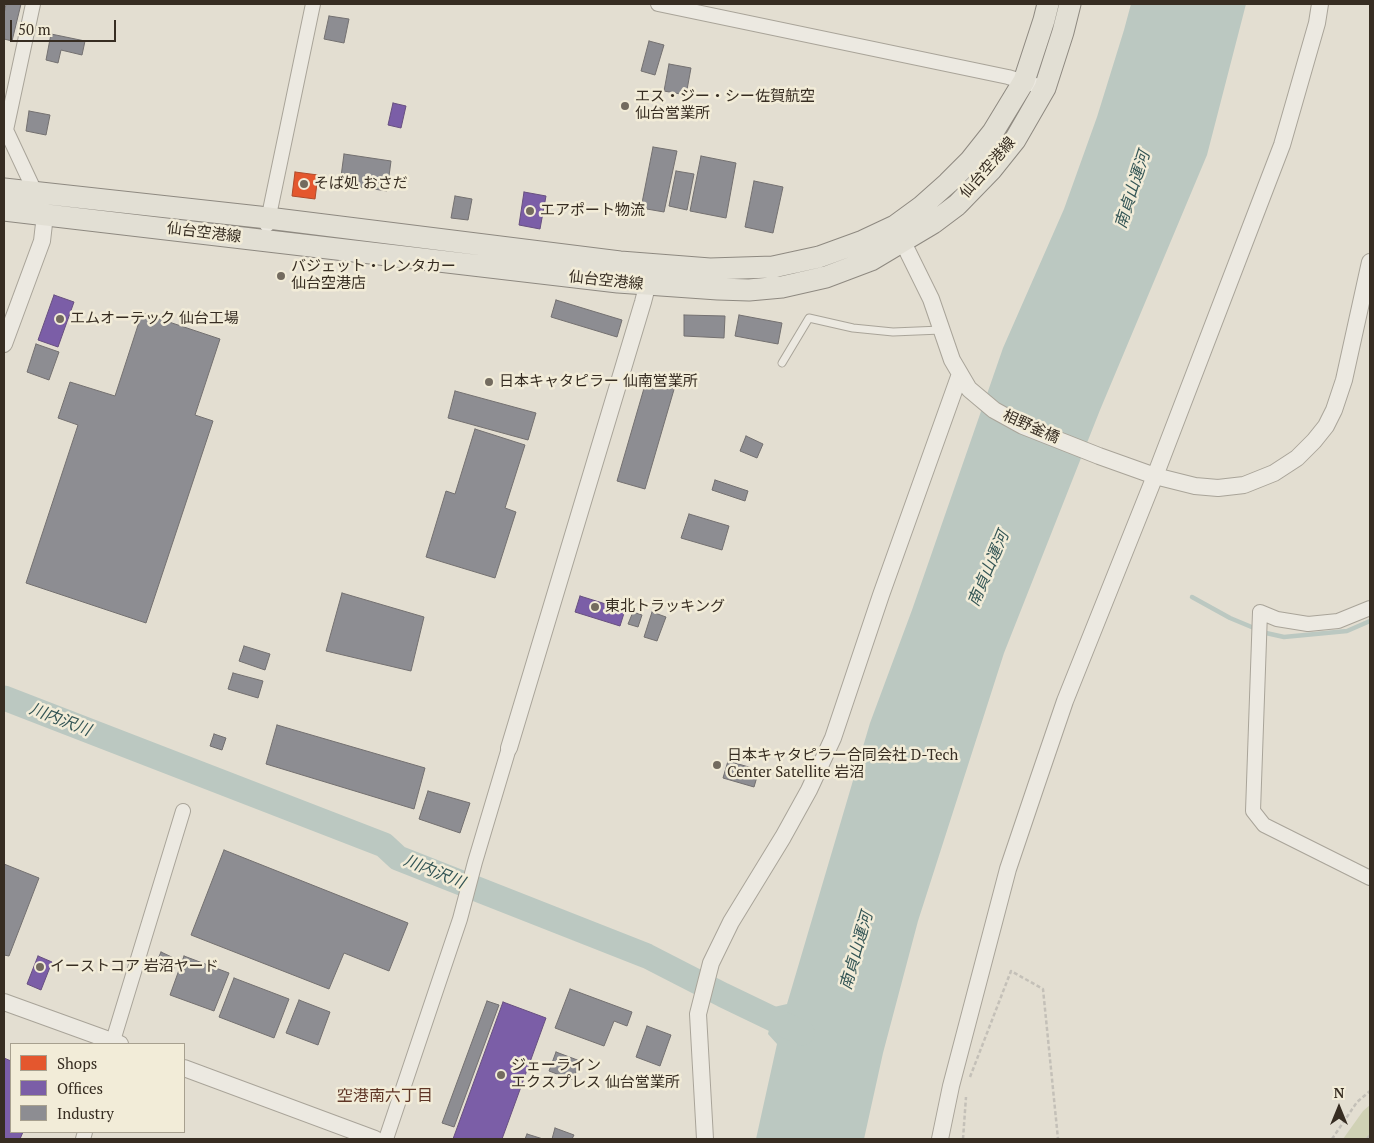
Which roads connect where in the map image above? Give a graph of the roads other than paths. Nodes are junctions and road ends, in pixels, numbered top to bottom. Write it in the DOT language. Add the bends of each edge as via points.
graph roads {
  1 [pos="33,4"];
  2 [pos="313,4"];
  3 [pos="658,4"];
  4 [pos="1048,4"];
  5 [pos="1070,4"];
  6 [pos="1320,4"];
  7 [pos="1024,81"];
  8 [pos="1045,88"];
  9 [pos="4,190"];
  10 [pos="36,194"];
  11 [pos="4,210"];
  12 [pos="44,215"];
  13 [pos="268,218"];
  14 [pos="899,234"];
  15 [pos="264,240"];
  16 [pos="1370,262"];
  17 [pos="649,275"];
  18 [pos="1365,306"];
  19 [pos="941,330"];
  20 [pos="4,344"];
  21 [pos="782,363"];
  22 [pos="960,374"];
  23 [pos="1155,476"];
  24 [pos="1370,608"];
  25 [pos="509,748"];
  26 [pos="183,811"];
  27 [pos="1370,878"];
  28 [pos="4,1002"];
  29 [pos="115,1043"];
  30 [pos="185,1068"];
  31 [pos="375,1139"];
  32 [pos="386,1139"];
  33 [pos="705,1139"];
  34 [pos="940,1139"];
  1 -- 10 [label="street" via="6,130"];
  2 -- 13 [label="street"];
  3 -- 7 [label="street"];
  4 -- 7 [label="main road, 仙台空港線"];
  5 -- 8 [label="main road, 仙台空港線"];
  6 -- 23 [label="street" via="1282,145"];
  7 -- 8 [label="street"];
  7 -- 14 [label="main road, 仙台空港線" via="993,132 970,161"];
  8 -- 14 [label="main road, 仙台空港線" via="1015,140 957,205 933,223"];
  9 -- 10 [label="main road, 仙台空港線"];
  10 -- 12 [label="street"];
  10 -- 13 [label="main road, 仙台空港線"];
  11 -- 12 [label="main road, 仙台空港線"];
  12 -- 15 [label="main road, 仙台空港線"];
  12 -- 20 [label="street" via="42,241"];
  13 -- 15 [label="street"];
  13 -- 17 [label="main road, 仙台空港線"];
  14 -- 17 [label="main road, 仙台空港線" via="863,241 819,258 772,267 710,268"];
  14 -- 19 [label="street, 相野釜橋" via="931,299"];
  15 -- 17 [label="main road, 仙台空港線"];
  16 -- 18 [label="street, 相野釜橋"];
  17 -- 25 [label="street"];
  18 -- 23 [label="street, 相野釜橋" via="1334,410 1326,426 1297,458 1274,473 1244,485 1195,486"];
  19 -- 21 [label="lane" via="893,332 853,328 808,318"];
  19 -- 22 [label="street, 相野釜橋"];
  22 -- 23 [label="street, 相野釜橋" via="969,389 994,410 1023,426"];
  22 -- 33 [label="street" via="833,738 809,790 711,962 698,1014"];
  23 -- 34 [label="street" via="1065,701 1008,869 958,1087"];
  24 -- 27 [label="street" via="1338,621 1308,624 1260,612 1253,811 1264,825"];
  25 -- 32 [label="street" via="460,919"];
  26 -- 29 [label="street"];
  28 -- 29 [label="street"];
  30 -- 31 [label="street"];
}
